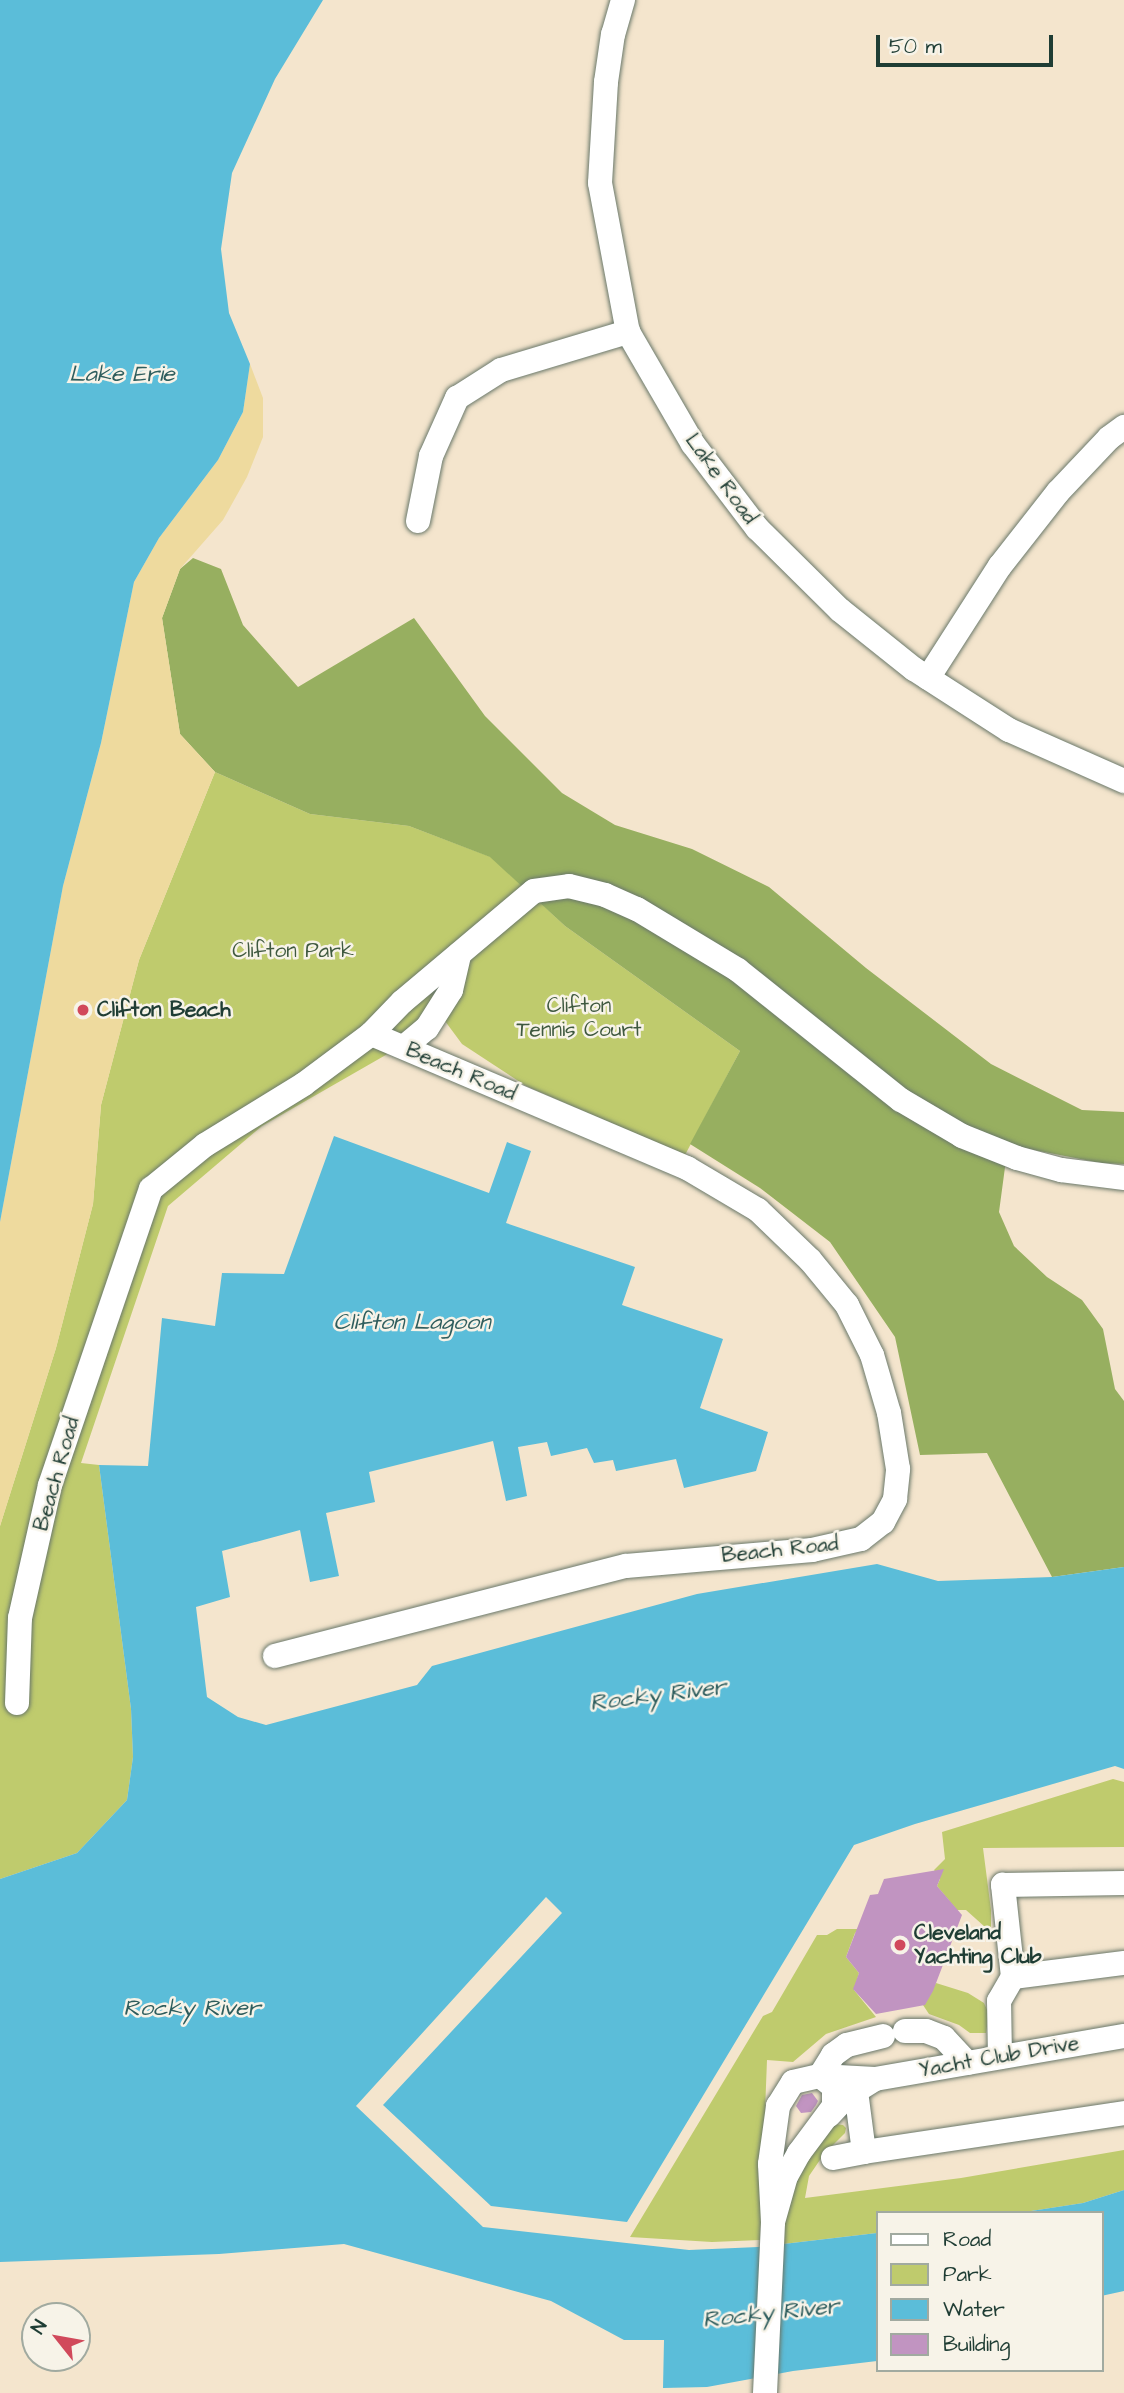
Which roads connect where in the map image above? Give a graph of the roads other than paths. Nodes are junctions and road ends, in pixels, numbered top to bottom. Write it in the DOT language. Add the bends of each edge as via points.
graph roads {
  1 [pos="623,0"];
  2 [pos="628,332"];
  3 [pos="1124,428"];
  4 [pos="418,521"];
  5 [pos="928,678"];
  6 [pos="1124,781"];
  7 [pos="459,954"];
  8 [pos="371,1034"];
  9 [pos="404,1047"];
  10 [pos="1124,1178"];
  11 [pos="275,1656"];
  12 [pos="18,1703"];
  13 [pos="1124,1883"];
  14 [pos="1124,1963"];
  15 [pos="1013,1976"];
  16 [pos="1124,2036"];
  17 [pos="1000,2057"];
  18 [pos="967,2063"];
  19 [pos="820,2076"];
  20 [pos="865,2085"];
  21 [pos="1124,2113"];
  22 [pos="828,2115"];
  23 [pos="864,2152"];
  24 [pos="833,2158"];
  25 [pos="773,2222"];
  26 [pos="765,2393"];
  1 -- 2 [label="street, Lake Road" via="606,82 600,183"];
  2 -- 4 [label="street" via="501,370 457,398 431,456"];
  2 -- 5 [label="street, Lake Road" via="693,444 757,528 840,610"];
  3 -- 5 [label="street" via="1058,492 1000,566"];
  5 -- 6 [label="street, Lake Road" via="1009,730"];
  7 -- 8 [label="street, Beach Road"];
  7 -- 9 [label="street" via="451,990 427,1028"];
  7 -- 10 [label="street, Beach Road" via="534,891 569,886 605,895 637,909 738,970 901,1100 961,1136 1061,1170"];
  8 -- 9 [label="street, Beach Road"];
  8 -- 12 [label="street, Beach Road" via="304,1084 205,1145 151,1189 50,1485 20,1618"];
  9 -- 11 [label="street, Beach Road" via="687,1168 758,1210 810,1260 847,1305 872,1355 889,1413 898,1469 895,1499 883,1522 861,1539 812,1550 626,1566"];
  13 -- 15 [label="street" via="1003,1885"];
  14 -- 15 [label="street"];
  15 -- 17 [label="street" via="999,2001"];
  16 -- 17 [label="street, Yacht Club Drive"];
  17 -- 18 [label="street, Yacht Club Drive"];
  18 -- 19 [label="street" via="944,2038 926,2031 894,2033 847,2045"];
  18 -- 20 [label="street, Yacht Club Drive"];
  19 -- 20 [label="street, Yacht Club Drive"];
  19 -- 22 [label="street" via="834,2087 836,2097"];
  19 -- 25 [label="street, Yacht Club Drive" via="793,2082 778,2106 770,2164"];
  20 -- 22 [label="street, Yacht Club Drive"];
  20 -- 23 [label="street"];
  21 -- 23 [label="street"];
  22 -- 25 [label="street, Yacht Club Drive" via="786,2176"];
  23 -- 24 [label="street"];
  25 -- 26 [label="street, Yacht Club Drive"];
}
